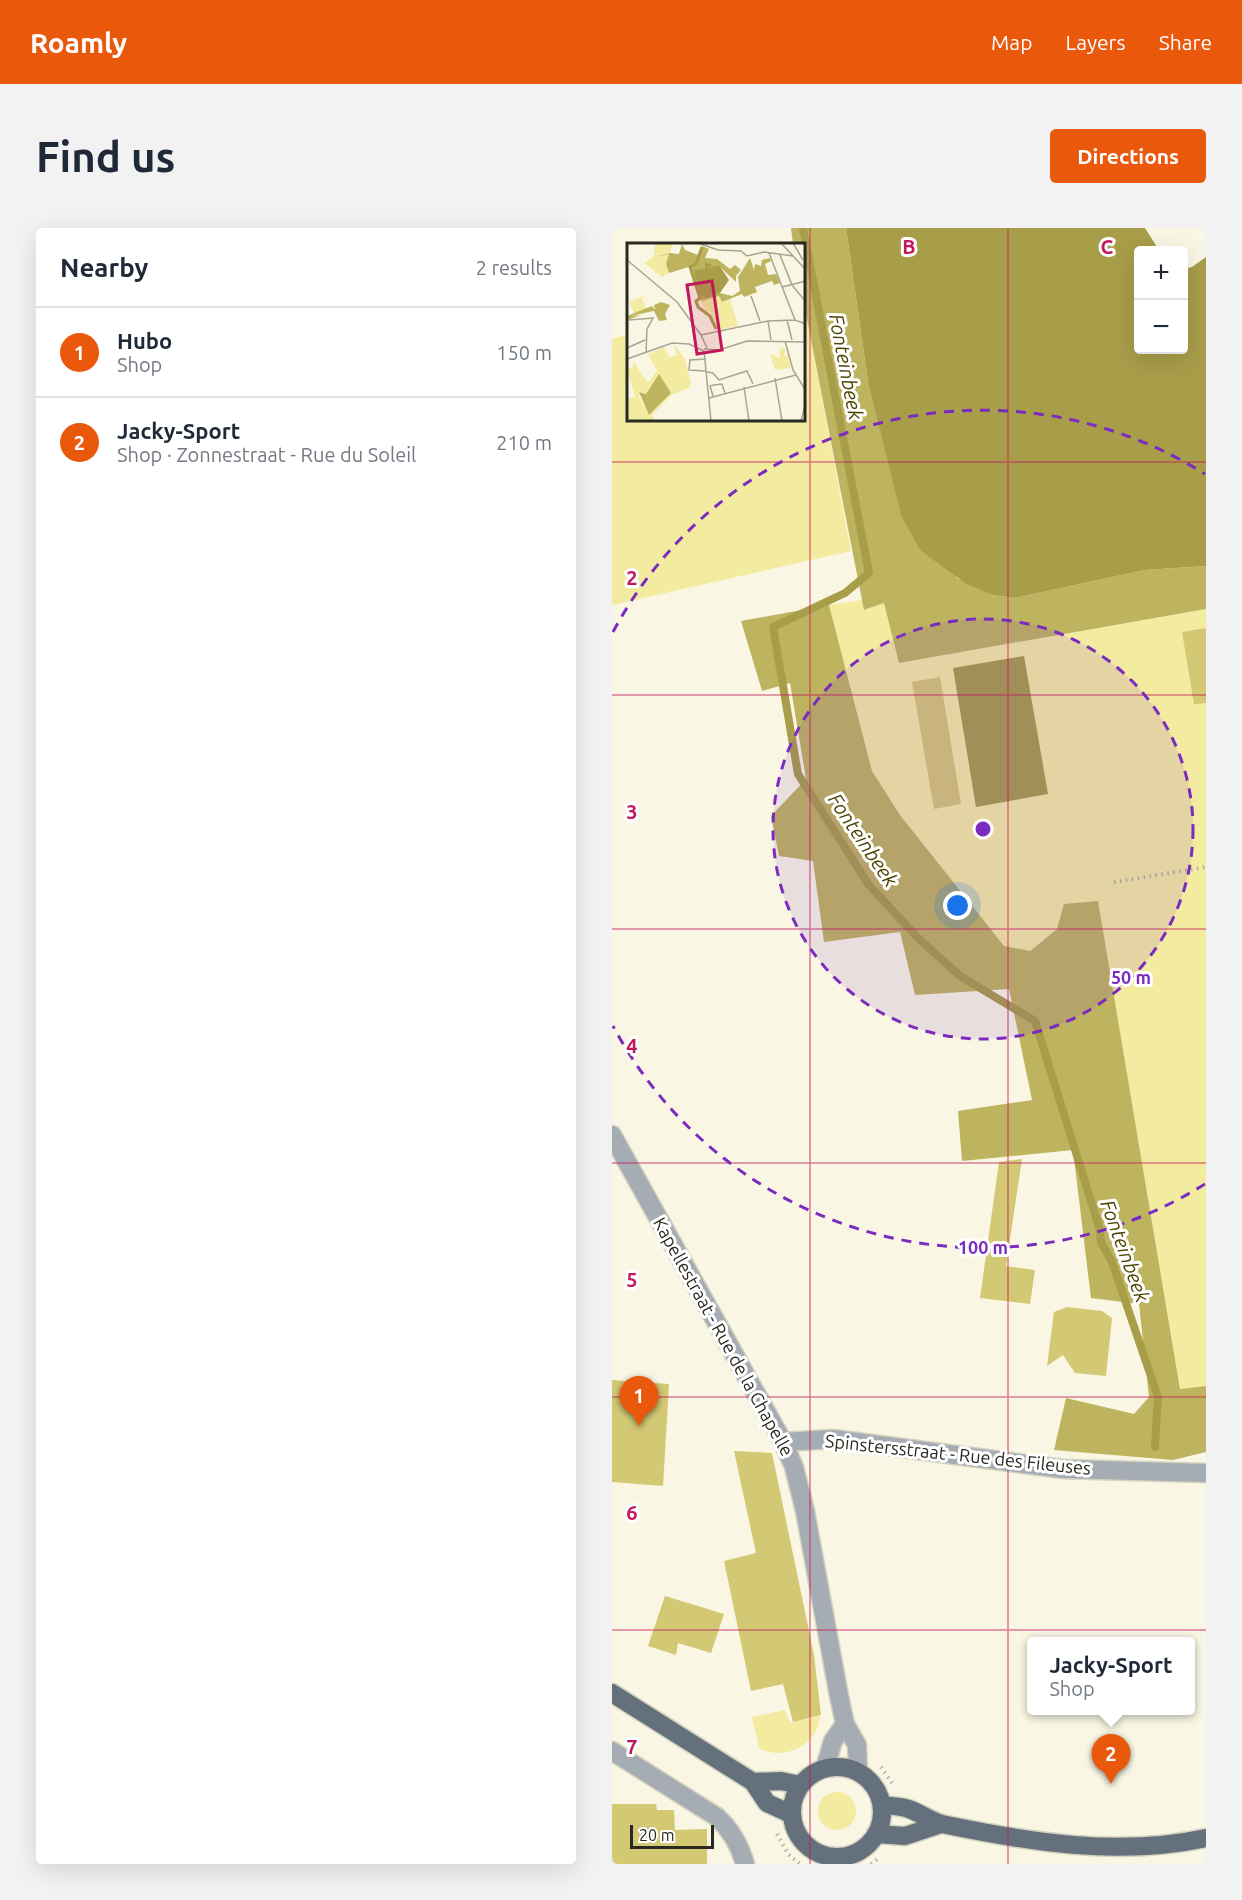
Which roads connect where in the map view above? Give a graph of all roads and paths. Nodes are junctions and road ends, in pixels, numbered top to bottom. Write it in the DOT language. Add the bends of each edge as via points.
graph roads {
  1 [pos="1206,867"];
  2 [pos="1114,882"];
  3 [pos="612,1135"];
  4 [pos="783,1442"];
  5 [pos="1206,1473"];
  6 [pos="612,1693"];
  7 [pos="845,1724"];
  8 [pos="612,1750"];
  9 [pos="825,1768"];
  10 [pos="858,1772"];
  11 [pos="753,1782"];
  12 [pos="800,1785"];
  13 [pos="882,1804"];
  14 [pos="791,1814"];
  15 [pos="941,1824"];
  16 [pos="775,1829"];
  17 [pos="876,1834"];
  18 [pos="1206,1838"];
  19 [pos="807,1859"];
  20 [pos="850,1860"];
  21 [pos="745,1864"];
  1 -- 2 [label="path"];
  3 -- 4 [label="street, Kapellestraat - Rue de la Chapelle"];
  4 -- 5 [label="street, Spinstersstraat - Rue des Fileuses" via="833,1438 1063,1469"];
  4 -- 7 [label="street, Kapellestraat - Rue de la Chapelle" via="805,1511"];
  6 -- 11 [label="main road"];
  7 -- 9 [label="street" via="833,1741"];
  7 -- 10 [label="street, Kapellestraat - Rue de la Chapelle" via="857,1745"];
  8 -- 21 [label="street" via="717,1817 741,1849"];
  9 -- 10 [label="main road"];
  9 -- 12 [label="main road"];
  10 -- 13 [label="main road" via="877,1792"];
  11 -- 12 [label="main road"];
  11 -- 14 [label="main road" via="767,1803"];
  12 -- 14 [label="main road"];
  13 -- 15 [label="main road" via="910,1809"];
  13 -- 17 [label="main road"];
  14 -- 19 [label="main road"];
  15 -- 17 [label="main road" via="905,1836"];
  15 -- 18 [label="main road" via="1095,1846 1146,1847"];
  16 -- 19 [label="path" via="788,1854"];
  17 -- 20 [label="main road"];
  19 -- 20 [label="main road"];
}
